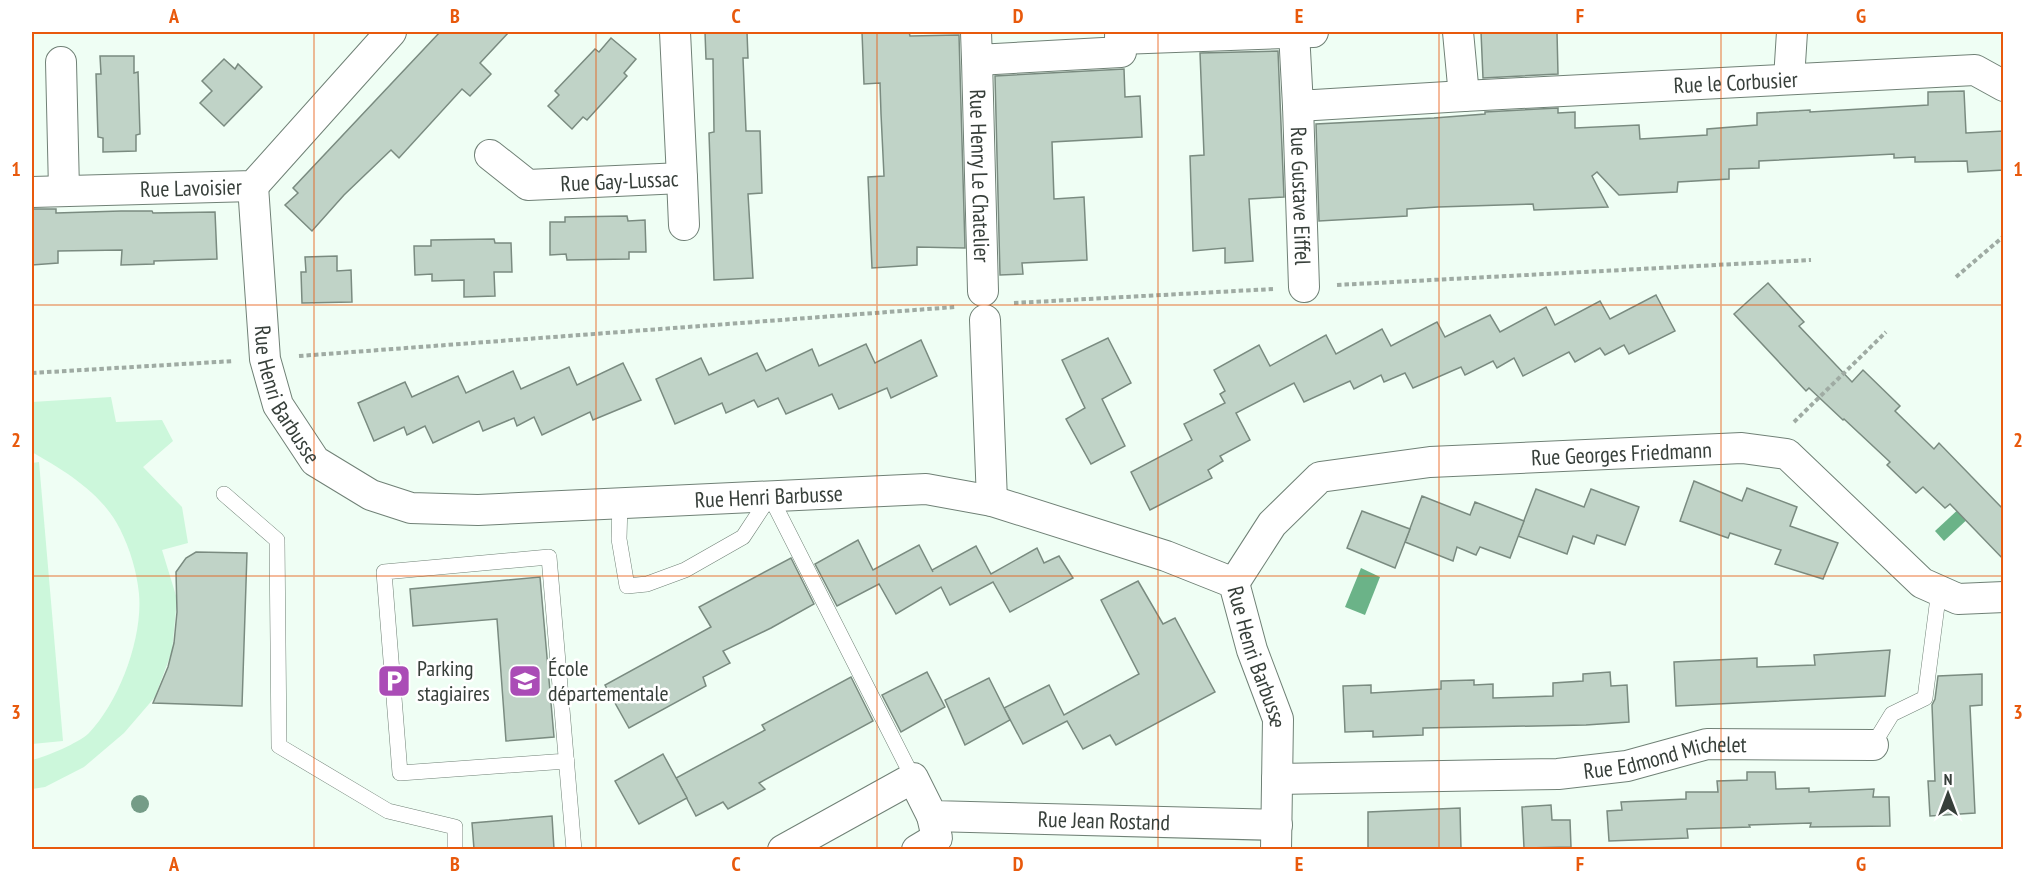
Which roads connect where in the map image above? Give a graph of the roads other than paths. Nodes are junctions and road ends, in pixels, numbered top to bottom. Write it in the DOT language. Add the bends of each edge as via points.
graph roads {
  1 [pos="391,32"];
  2 [pos="675,32"];
  3 [pos="1304,32"];
  4 [pos="1458,32"];
  5 [pos="1792,32"];
  6 [pos="1120,35"];
  7 [pos="977,46"];
  8 [pos="61,62"];
  9 [pos="1789,79"];
  10 [pos="2004,86"];
  11 [pos="1464,96"];
  12 [pos="1298,106"];
  13 [pos="490,155"];
  14 [pos="682,178"];
  15 [pos="253,186"];
  16 [pos="64,190"];
  17 [pos="32,192"];
  18 [pos="684,225"];
  19 [pos="1304,287"];
  20 [pos="224,495"];
  21 [pos="770,496"];
  22 [pos="992,501"];
  23 [pos="620,502"];
  24 [pos="1234,583"];
  25 [pos="1939,590"];
  26 [pos="2004,597"];
  27 [pos="1873,745"];
  28 [pos="567,761"];
  29 [pos="913,778"];
  30 [pos="1277,778"];
  31 [pos="932,816"];
  32 [pos="1276,837"];
  33 [pos="455,849"];
  34 [pos="574,849"];
  35 [pos="783,849"];
  36 [pos="917,849"];
  1 -- 15 [label="street, Rue Lavoisier"];
  2 -- 14 [label="street, Rue Gay-Lussac"];
  3 -- 6 [label="street"];
  3 -- 12 [label="street, Rue Gustave Eiffel"];
  4 -- 11 [label="street"];
  5 -- 9 [label="street"];
  6 -- 7 [label="street, Rue Henry Le Chatelier" via="1121,52"];
  7 -- 22 [label="street, Rue Henry Le Chatelier"];
  8 -- 16 [label="street"];
  9 -- 10 [label="street, Rue le Corbusier" via="1975,70"];
  9 -- 11 [label="street, Rue le Corbusier"];
  11 -- 12 [label="street, Rue Gustave Eiffel"];
  12 -- 19 [label="street, Rue Gustave Eiffel"];
  13 -- 14 [label="street, Rue Gay-Lussac" via="528,185"];
  14 -- 18 [label="street"];
  15 -- 16 [label="street, Rue Lavoisier"];
  15 -- 23 [label="street, Rue Henri Barbusse" via="265,359 278,405 315,461 371,495 411,508 478,510"];
  16 -- 17 [label="street, Rue Lavoisier"];
  20 -- 33 [label="lane" via="277,540 279,746 388,811 455,827"];
  21 -- 22 [label="street, Rue Henri Barbusse" via="926,489"];
  21 -- 23 [label="street, Rue Henri Barbusse"];
  21 -- 23 [label="lane" via="743,537 685,570 647,584 627,586 619,539"];
  21 -- 29 [label="lane"];
  22 -- 24 [label="street, Rue Henri Barbusse" via="1166,556"];
  24 -- 25 [label="street, Rue Georges Friedmann" via="1272,524 1320,477 1430,462 1742,448 1787,454 1922,583"];
  24 -- 30 [label="street, Rue Henri Barbusse" via="1252,650 1278,719"];
  25 -- 26 [label="street, Rue Georges Friedmann" via="1958,599"];
  25 -- 27 [label="lane, Rue Edmond Michelet" via="1925,698 1892,714"];
  27 -- 30 [label="street, Rue Edmond Michelet" via="1707,744 1627,766 1558,774"];
  28 -- 28 [label="lane" via="549,557 384,572 400,773"];
  28 -- 34 [label="lane"];
  29 -- 31 [label="street"];
  29 -- 35 [label="street"];
  30 -- 32 [label="street, Rue Henri Barbusse"];
  31 -- 32 [label="street, Rue Jean Rostand"];
  31 -- 36 [label="street" via="937,838"];
}
